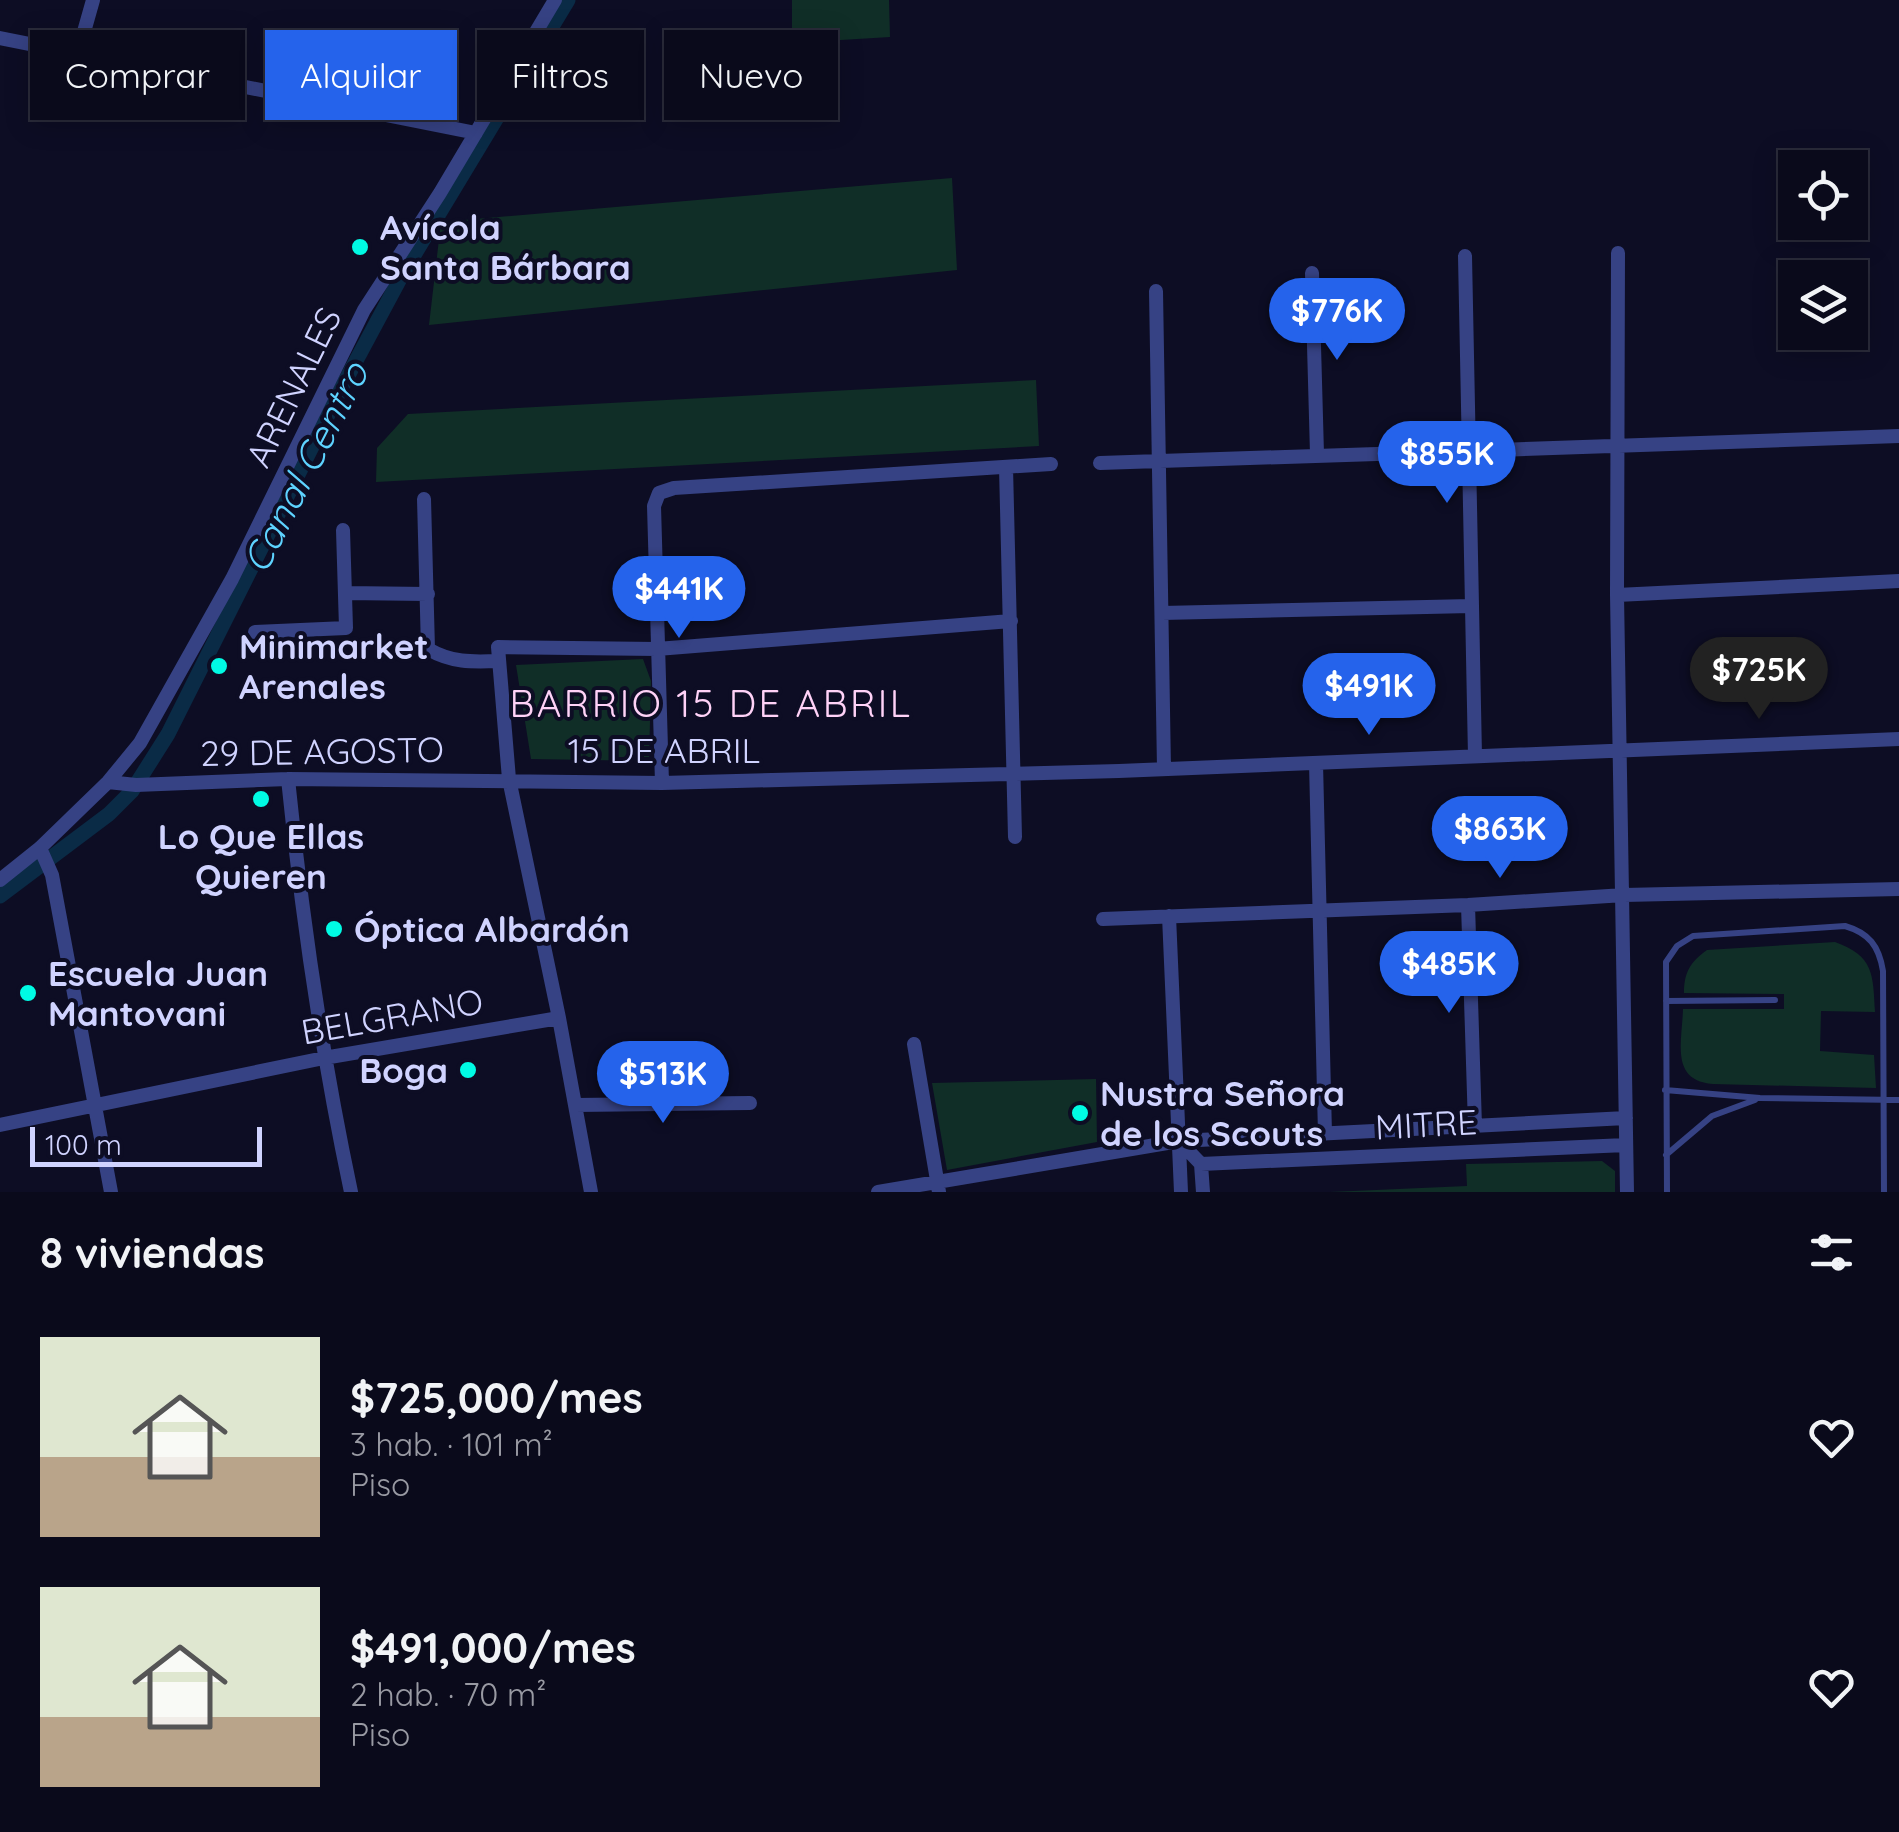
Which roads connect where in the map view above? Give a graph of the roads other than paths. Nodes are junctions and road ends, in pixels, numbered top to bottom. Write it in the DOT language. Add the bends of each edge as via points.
graph roads {
  1 [pos="92,0"];
  2 [pos="554,0"];
  3 [pos="84,30"];
  4 [pos="0,38"];
  5 [pos="30,44"];
  6 [pos="245,87"];
  7 [pos="476,133"];
  8 [pos="1618,253"];
  9 [pos="1465,256"];
  10 [pos="1312,272"];
  11 [pos="1156,291"];
  12 [pos="1899,436"];
  13 [pos="1618,447"];
  14 [pos="1467,453"];
  15 [pos="1317,454"];
  16 [pos="1159,461"];
  17 [pos="1100,463"];
  18 [pos="1051,464"];
  19 [pos="1006,467"];
  20 [pos="424,499"];
  21 [pos="344,530"];
  22 [pos="1899,581"];
  23 [pos="345,593"];
  24 [pos="428,594"];
  25 [pos="1617,595"];
  26 [pos="1471,606"];
  27 [pos="1162,613"];
  28 [pos="1011,621"];
  29 [pos="254,632"];
  30 [pos="657,649"];
  31 [pos="498,654"];
  32 [pos="1899,739"];
  33 [pos="1620,750"];
  34 [pos="1475,756"];
  35 [pos="1316,762"];
  36 [pos="1164,769"];
  37 [pos="1014,772"];
  38 [pos="288,778"];
  39 [pos="510,779"];
  40 [pos="108,782"];
  41 [pos="662,783"];
  42 [pos="1015,837"];
  43 [pos="42,853"];
  44 [pos="0,880"];
  45 [pos="1899,889"];
  46 [pos="1624,895"];
  47 [pos="1468,905"];
  48 [pos="1320,911"];
  49 [pos="1169,916"];
  50 [pos="1102,919"];
  51 [pos="1775,1000"];
  52 [pos="1666,1001"];
  53 [pos="560,1018"];
  54 [pos="914,1044"];
  55 [pos="324,1058"];
  56 [pos="1666,1090"];
  57 [pos="1760,1098"];
  58 [pos="1885,1100"];
  59 [pos="1899,1100"];
  60 [pos="750,1103"];
  61 [pos="94,1105"];
  62 [pos="575,1105"];
  63 [pos="1626,1118"];
  64 [pos="0,1125"];
  65 [pos="1474,1126"];
  66 [pos="1325,1134"];
  67 [pos="1179,1140"];
  68 [pos="1626,1145"];
  69 [pos="1666,1155"];
  70 [pos="1202,1164"];
  71 [pos="938,1187"];
  72 [pos="111,1192"];
  73 [pos="350,1192"];
  74 [pos="591,1192"];
  75 [pos="878,1192"];
  76 [pos="1181,1192"];
  77 [pos="1203,1192"];
  78 [pos="1627,1192"];
  79 [pos="1667,1192"];
  80 [pos="1884,1192"];
  1 -- 3 [label="street"];
  2 -- 7 [label="street, ARENALES"];
  4 -- 5 [label="street"];
  6 -- 7 [label="street"];
  7 -- 40 [label="street, ARENALES" via="364,310 232,579 140,743"];
  8 -- 13 [label="street"];
  9 -- 14 [label="street"];
  10 -- 15 [label="street"];
  11 -- 16 [label="street"];
  12 -- 13 [label="street"];
  13 -- 14 [label="street"];
  13 -- 25 [label="street"];
  14 -- 15 [label="street"];
  14 -- 26 [label="street"];
  15 -- 16 [label="street"];
  16 -- 17 [label="street"];
  16 -- 27 [label="street"];
  18 -- 19 [label="street"];
  19 -- 28 [label="street"];
  19 -- 30 [label="street" via="659,492"];
  20 -- 24 [label="street"];
  21 -- 23 [label="street"];
  22 -- 25 [label="street"];
  23 -- 24 [label="street"];
  23 -- 29 [label="street" via="346,628"];
  24 -- 31 [label="street" via="428,649 464,663"];
  25 -- 33 [label="street"];
  26 -- 27 [label="street"];
  26 -- 34 [label="street"];
  27 -- 36 [label="street"];
  28 -- 30 [label="street"];
  28 -- 37 [label="street"];
  30 -- 31 [label="street"];
  30 -- 41 [label="street"];
  31 -- 39 [label="street"];
  32 -- 33 [label="street, 15 DE ABRIL"];
  33 -- 34 [label="street, 15 DE ABRIL"];
  33 -- 46 [label="street"];
  34 -- 35 [label="street, 15 DE ABRIL"];
  35 -- 36 [label="street, 15 DE ABRIL"];
  35 -- 48 [label="street"];
  36 -- 37 [label="street, 15 DE ABRIL"];
  37 -- 41 [label="street, 15 DE ABRIL"];
  37 -- 42 [label="street"];
  38 -- 39 [label="street, 29 DE AGOSTO"];
  38 -- 40 [label="street, 29 DE AGOSTO"];
  38 -- 55 [label="street"];
  39 -- 41 [label="street, 15 DE ABRIL"];
  39 -- 53 [label="street"];
  40 -- 43 [label="street, ARENALES"];
  43 -- 44 [label="street, ARENALES"];
  43 -- 61 [label="street" via="52,876"];
  45 -- 46 [label="street"];
  46 -- 47 [label="street"];
  46 -- 63 [label="street"];
  47 -- 48 [label="street"];
  47 -- 65 [label="street"];
  48 -- 49 [label="street"];
  48 -- 66 [label="street"];
  49 -- 50 [label="street"];
  49 -- 67 [label="street"];
  51 -- 52 [label="lane"];
  52 -- 56 [label="lane"];
  52 -- 58 [label="lane" via="1666,962 1694,936 1845,926 1861,931 1880,956"];
  53 -- 55 [label="street, BELGRANO"];
  53 -- 62 [label="street"];
  54 -- 71 [label="street"];
  55 -- 61 [label="street, BELGRANO"];
  55 -- 73 [label="street"];
  56 -- 57 [label="lane"];
  56 -- 69 [label="lane"];
  57 -- 58 [label="lane"];
  57 -- 69 [label="lane" via="1712,1116"];
  58 -- 59 [label="lane"];
  58 -- 80 [label="lane"];
  60 -- 62 [label="street"];
  61 -- 64 [label="street, BELGRANO"];
  61 -- 72 [label="street"];
  62 -- 74 [label="street"];
  63 -- 65 [label="street, MITRE"];
  63 -- 68 [label="street"];
  65 -- 66 [label="street, MITRE"];
  66 -- 67 [label="street, MITRE"];
  67 -- 70 [label="street"];
  67 -- 71 [label="street, MITRE"];
  67 -- 76 [label="street"];
  68 -- 70 [label="street, MITRE"];
  68 -- 78 [label="street"];
  69 -- 79 [label="lane"];
  70 -- 77 [label="street"];
  71 -- 75 [label="street, MITRE"];
}
